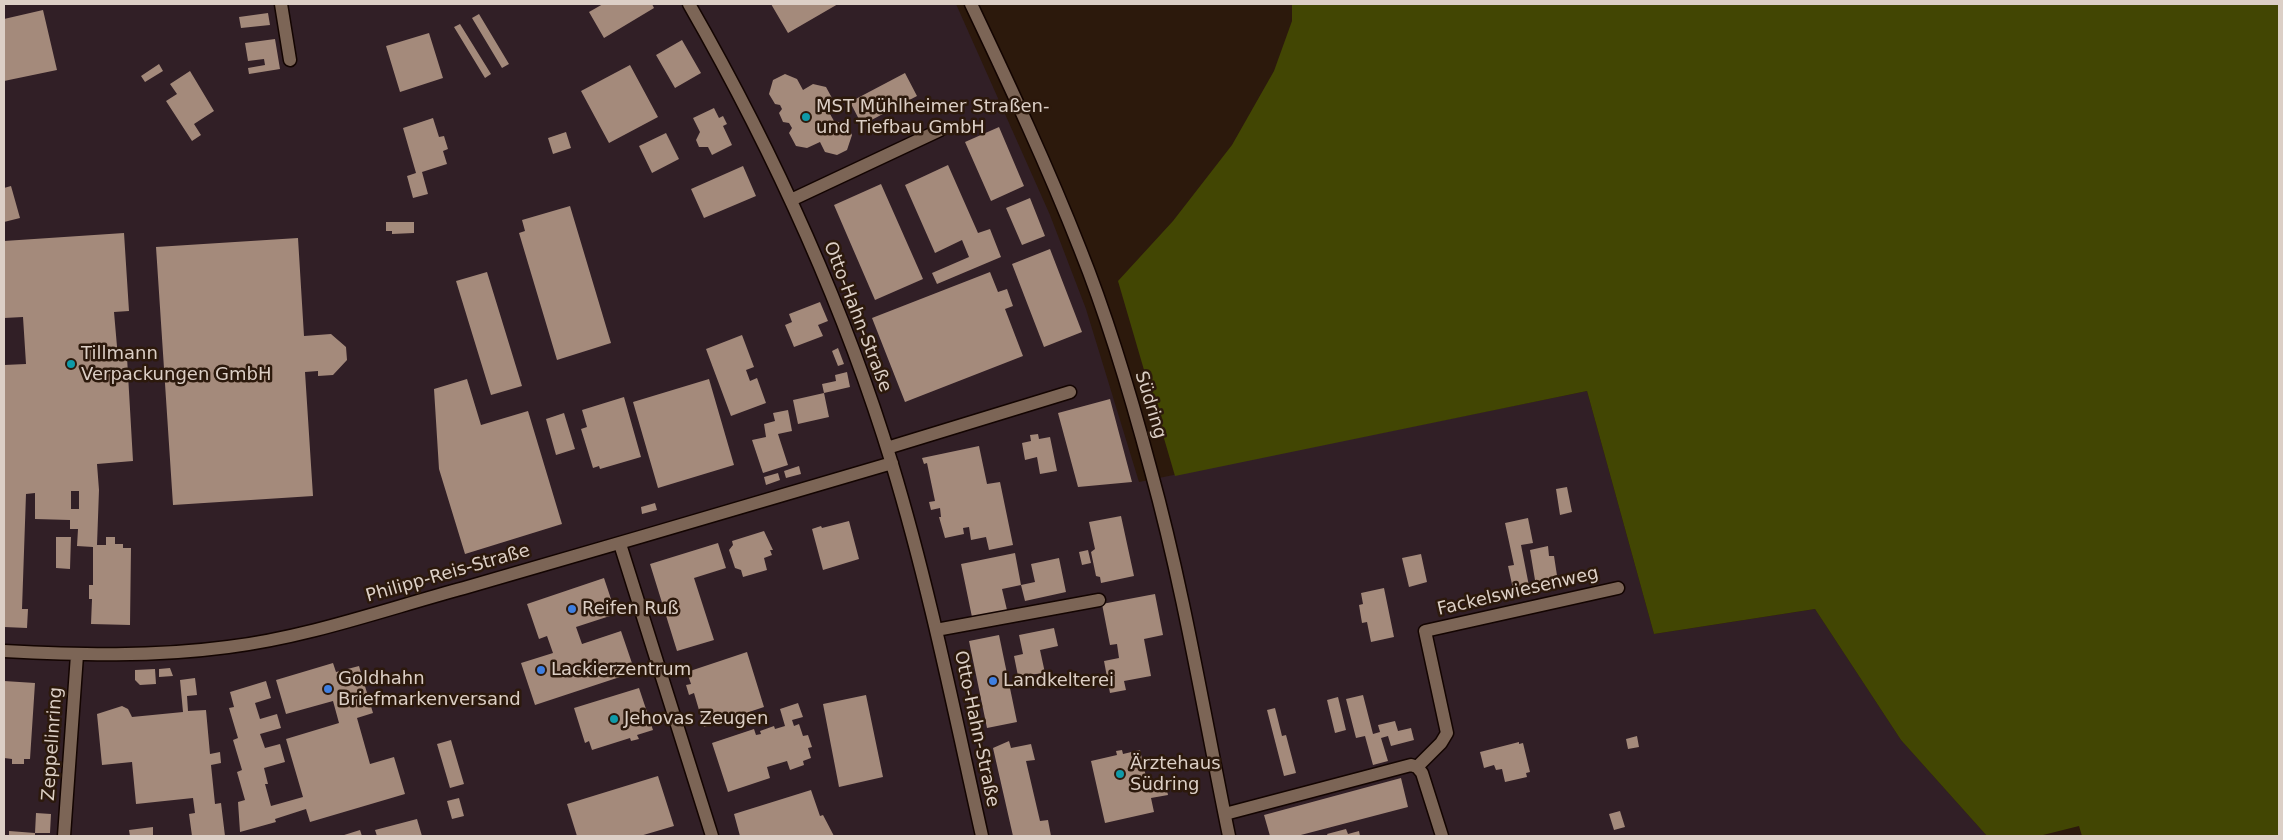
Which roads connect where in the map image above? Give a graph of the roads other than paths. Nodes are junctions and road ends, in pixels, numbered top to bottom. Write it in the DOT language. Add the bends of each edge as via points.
graph roads {
  1 [pos="281,4"];
  2 [pos="689,4"];
  3 [pos="971,4"];
  4 [pos="290,60"];
  5 [pos="940,130"];
  6 [pos="791,200"];
  7 [pos="1070,392"];
  8 [pos="887,448"];
  9 [pos="892,463"];
  10 [pos="620,544"];
  11 [pos="1618,588"];
  12 [pos="1098,600"];
  13 [pos="936,630"];
  14 [pos="4,651"];
  15 [pos="78,655"];
  16 [pos="1417,767"];
  17 [pos="1225,814"];
  18 [pos="64,836"];
  19 [pos="712,836"];
  20 [pos="982,836"];
  21 [pos="1229,836"];
  22 [pos="1442,836"];
  1 -- 4 [label="street"];
  2 -- 6 [label="street, Otto-Hahn-Straße"];
  3 -- 17 [label="street, Südring" via="1059,197 1112,341 1151,470 1178,577"];
  5 -- 6 [label="street"];
  6 -- 8 [label="street, Otto-Hahn-Straße" via="825,280"];
  7 -- 8 [label="street"];
  8 -- 9 [label="street, Otto-Hahn-Straße"];
  9 -- 10 [label="street, Philipp-Reis-Straße"];
  9 -- 13 [label="street, Otto-Hahn-Straße"];
  10 -- 15 [label="street, Philipp-Reis-Straße" via="278,639 152,655"];
  10 -- 19 [label="street"];
  11 -- 16 [label="street, Fackelswiesenweg" via="1425,631 1447,733 1442,743"];
  12 -- 13 [label="street, Otto-Hahn-Straße"];
  13 -- 20 [label="street, Otto-Hahn-Straße"];
  14 -- 15 [label="street, Philipp-Reis-Straße"];
  15 -- 18 [label="street, Zeppelinring"];
  16 -- 17 [label="street" via="1405,766"];
  16 -- 22 [label="street" via="1425,780"];
  17 -- 21 [label="street, Südring"];
}
